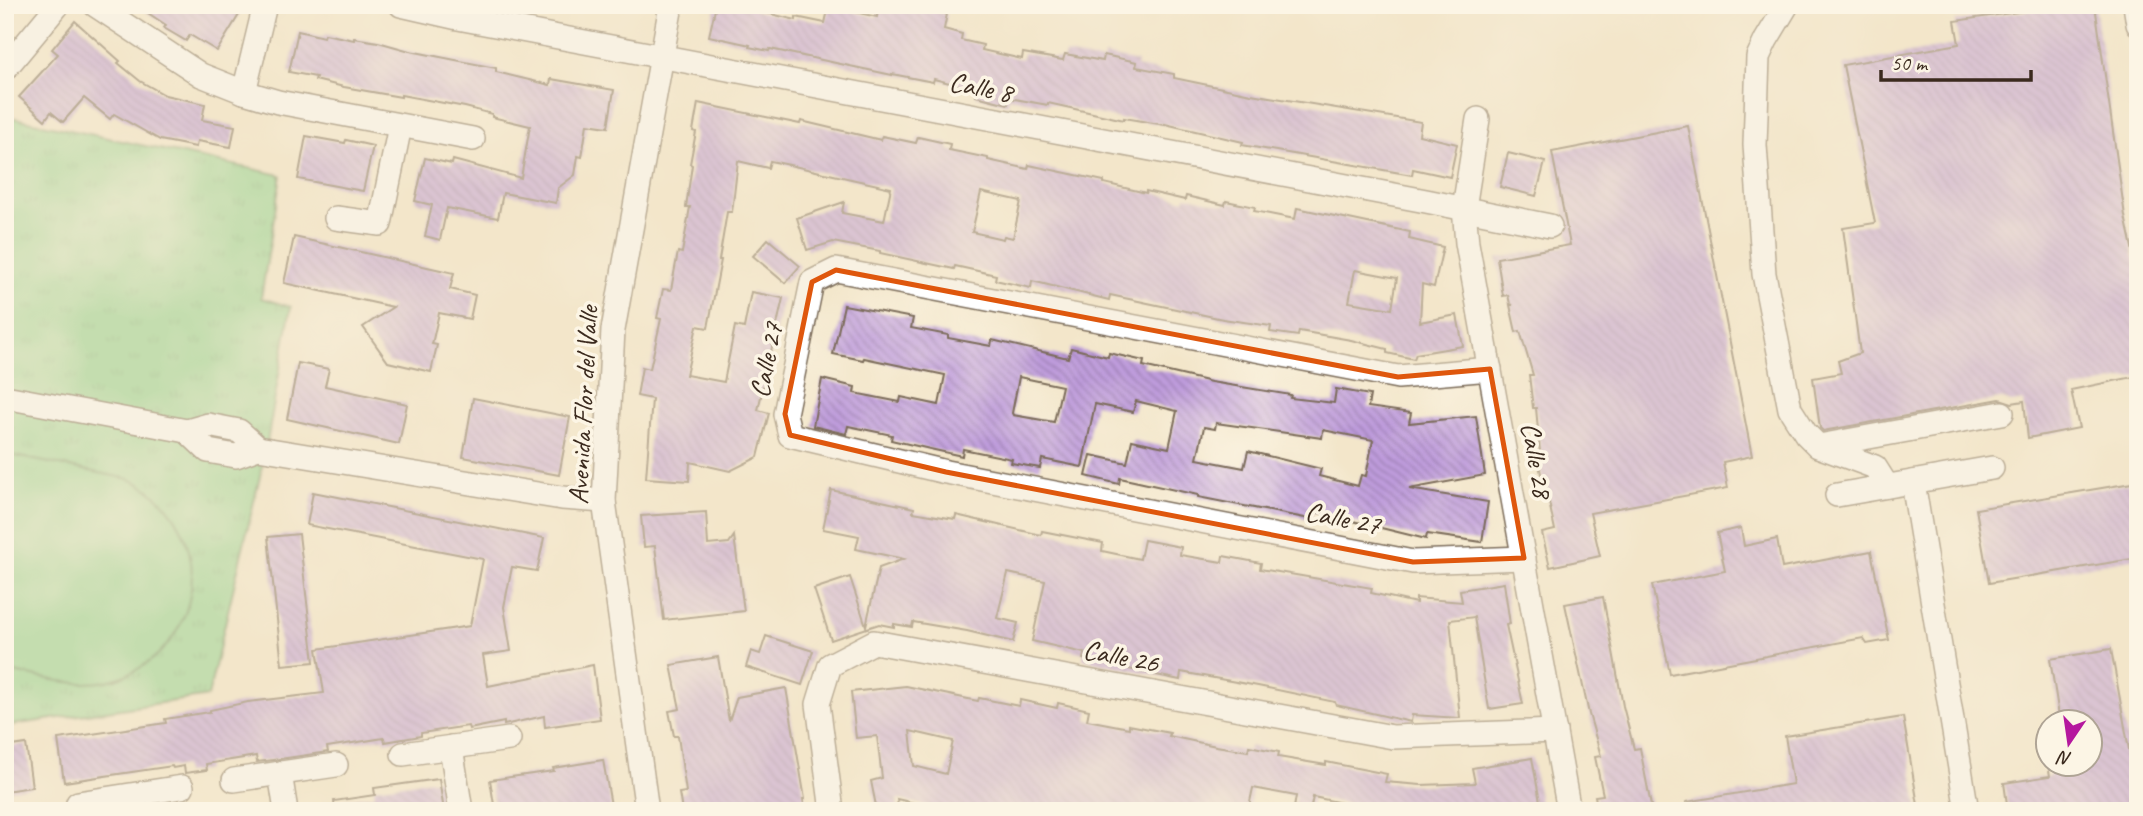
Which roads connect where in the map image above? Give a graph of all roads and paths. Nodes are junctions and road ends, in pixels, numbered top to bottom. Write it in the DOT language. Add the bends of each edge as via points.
graph roads {
  1 [pos="58,5"];
  2 [pos="95,5"];
  3 [pos="265,5"];
  4 [pos="401,5"];
  5 [pos="671,5"];
  6 [pos="1787,5"];
  7 [pos="2135,5"];
  8 [pos="459,12"];
  9 [pos="2138,24"];
  10 [pos="661,56"];
  11 [pos="5,69"];
  12 [pos="244,92"];
  13 [pos="1478,119"];
  14 [pos="400,126"];
  15 [pos="473,139"];
  16 [pos="1464,208"];
  17 [pos="336,218"];
  18 [pos="1550,226"];
  19 [pos="1490,369"];
  20 [pos="5,397"];
  21 [pos="2002,413"];
  22 [pos="1818,446"];
  23 [pos="1992,468"];
  24 [pos="1913,482"];
  25 [pos="1887,486"];
  26 [pos="1837,495"];
  27 [pos="604,501"];
  28 [pos="1524,558"];
  29 [pos="1555,731"];
  30 [pos="509,739"];
  31 [pos="452,747"];
  32 [pos="403,754"];
  33 [pos="336,765"];
  34 [pos="281,773"];
  35 [pos="234,780"];
  36 [pos="182,787"];
  37 [pos="78,803"];
  38 [pos="111,804"];
  39 [pos="286,811"];
  40 [pos="461,811"];
  41 [pos="647,811"];
  42 [pos="832,811"];
  43 [pos="1569,811"];
  44 [pos="1967,811"];
  1 -- 11 [label="street"];
  2 -- 12 [label="street" via="201,75"];
  3 -- 12 [label="street"];
  4 -- 8 [label="street, Calle 8"];
  5 -- 10 [label="street, Avenida Flor del Valle"];
  6 -- 22 [label="street" via="1758,57 1756,159 1765,274 1790,409"];
  7 -- 9 [label="street"];
  8 -- 10 [label="street, Calle 8"];
  10 -- 16 [label="street, Calle 8"];
  10 -- 27 [label="street, Avenida Flor del Valle" via="612,330"];
  12 -- 14 [label="street"];
  13 -- 16 [label="street, Calle 28"];
  14 -- 15 [label="street"];
  14 -- 17 [label="street" via="380,224"];
  16 -- 18 [label="street, Calle 8"];
  16 -- 19 [label="street, Calle 28"];
  19 -- 28 [label="street, Calle 28"];
  19 -- 28 [label="street, Calle 27" via="1398,377 836,270 811,282 785,414 790,435 958,475 1413,562"];
  20 -- 27 [label="street" via="187,431 208,452 236,456 258,448"];
  21 -- 22 [label="street"];
  22 -- 25 [label="street" via="1875,467"];
  23 -- 24 [label="street"];
  24 -- 25 [label="street"];
  24 -- 44 [label="street"];
  25 -- 26 [label="street"];
  27 -- 41 [label="street, Avenida Flor del Valle"];
  28 -- 29 [label="street, Calle 28"];
  29 -- 42 [label="street, Calle 26" via="1393,737 874,642 830,665 818,704"];
  29 -- 43 [label="street, Calle 28"];
  30 -- 31 [label="street"];
  31 -- 32 [label="street"];
  31 -- 40 [label="street"];
  33 -- 34 [label="street"];
  34 -- 35 [label="street"];
  34 -- 39 [label="street"];
  36 -- 38 [label="street"];
  37 -- 38 [label="street"];
}
